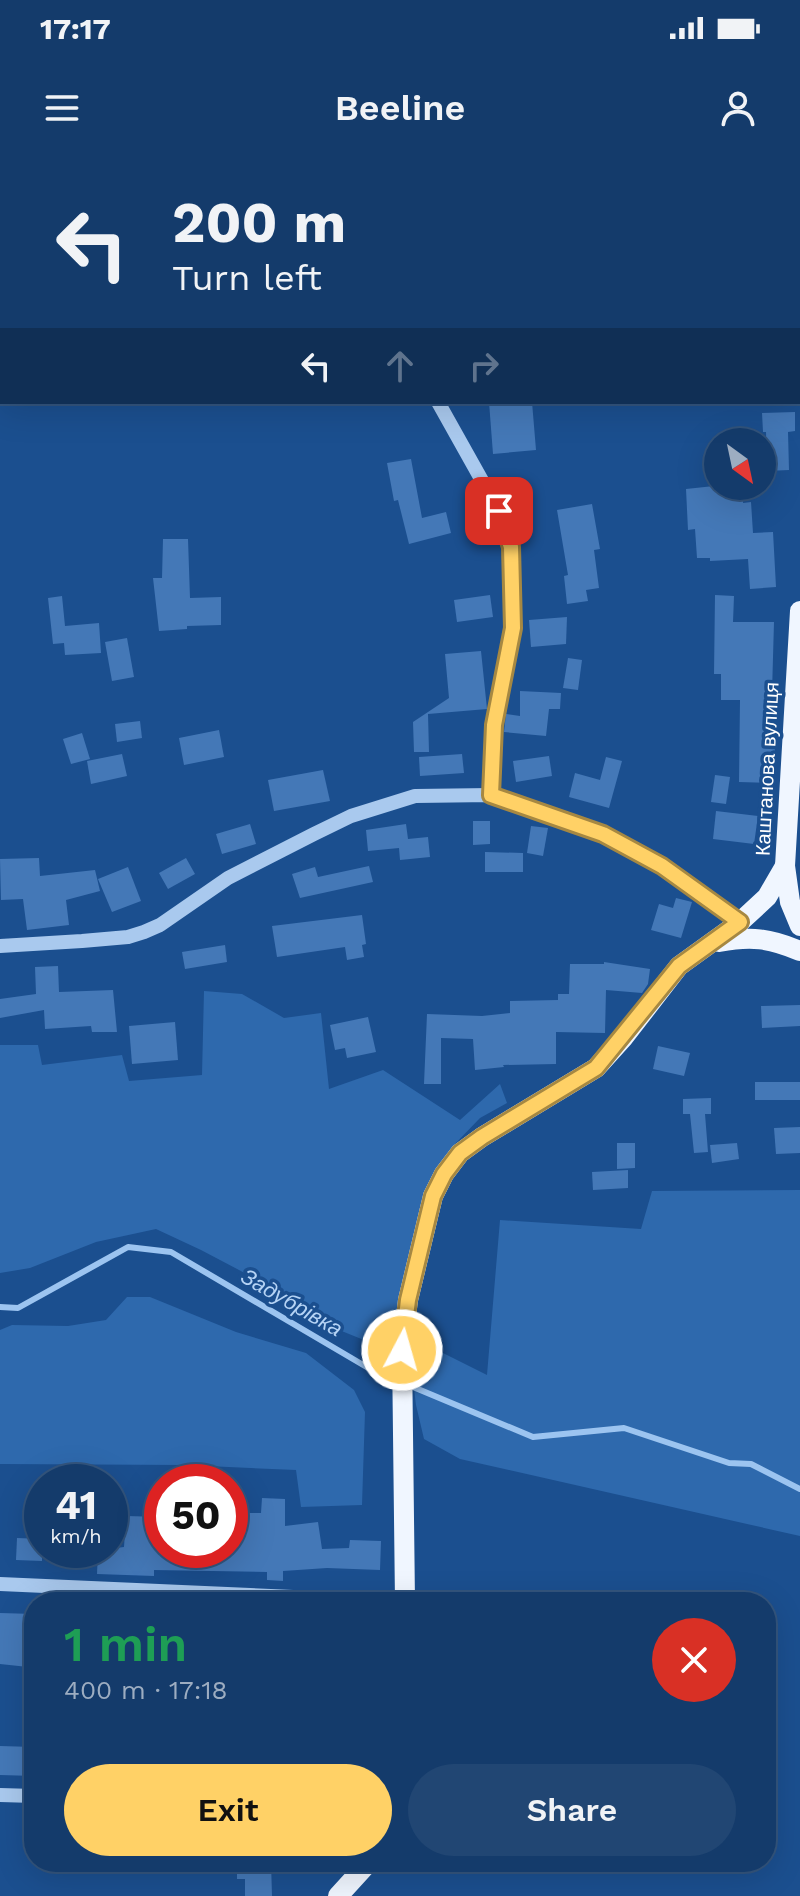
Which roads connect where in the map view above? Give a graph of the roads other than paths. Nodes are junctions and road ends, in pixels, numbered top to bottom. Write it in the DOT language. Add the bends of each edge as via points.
graph roads {
  1 [pos="439,404"];
  2 [pos="800,611"];
  3 [pos="491,795"];
  4 [pos="785,866"];
  5 [pos="740,922"];
  6 [pos="800,926"];
  7 [pos="711,944"];
  8 [pos="0,946"];
  9 [pos="800,951"];
  10 [pos="0,1584"];
  11 [pos="180,1592"];
  12 [pos="405,1592"];
  13 [pos="0,1795"];
  14 [pos="24,1796"];
  15 [pos="360,1872"];
  16 [pos="338,1896"];
  1 -- 3 [label="street" via="499,511 511,547 513,628 494,725"];
  2 -- 4 [label="main road, Каштанова вулиця"];
  3 -- 5 [label="street" via="603,834 662,866"];
  3 -- 8 [label="street" via="415,796 351,816 228,878 160,925 128,937"];
  4 -- 5 [label="main road" via="767,897"];
  4 -- 6 [label="main road, Каштанова вулиця"];
  5 -- 7 [label="main road"];
  7 -- 9 [label="main road" via="749,937"];
  7 -- 12 [label="main road" via="679,966 596,1068 460,1153 433,1196 402,1350"];
  10 -- 11 [label="street"];
  13 -- 14 [label="street"];
  15 -- 16 [label="main road"];
}
